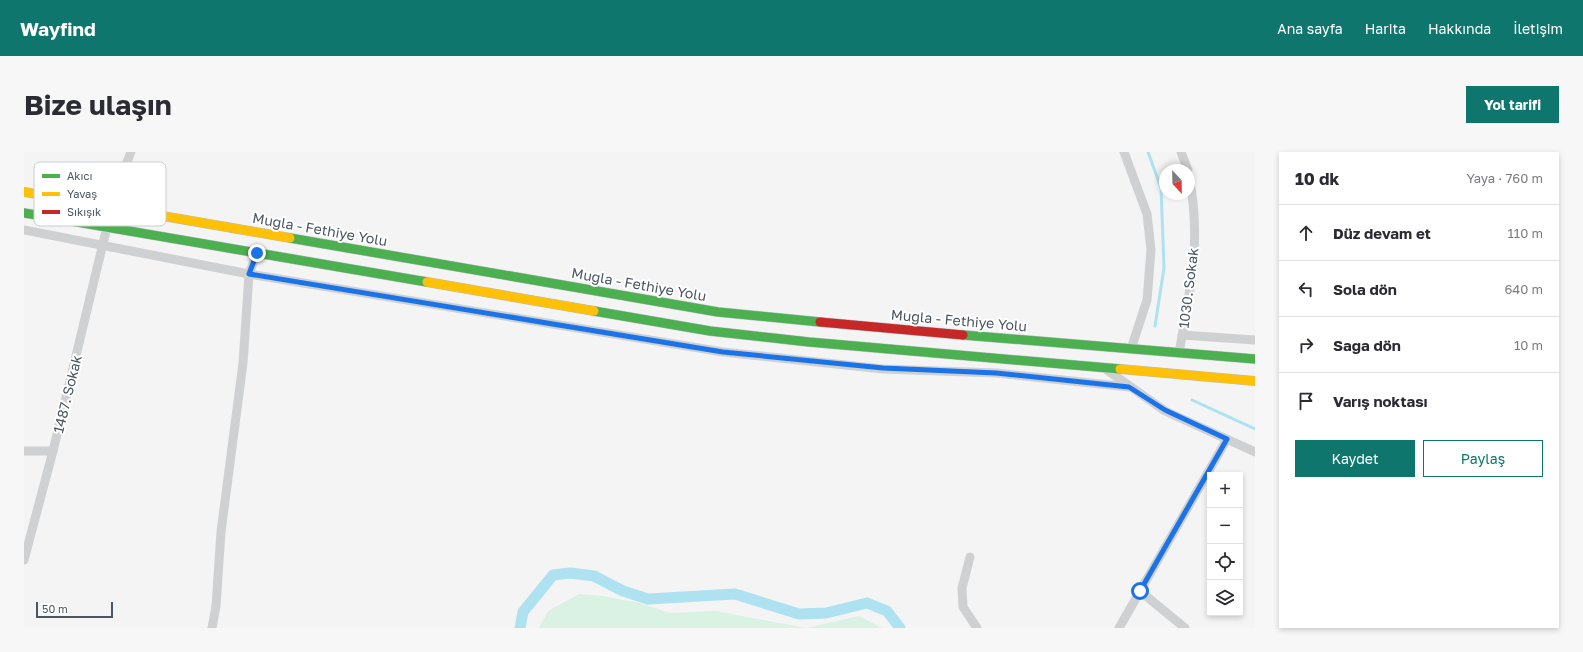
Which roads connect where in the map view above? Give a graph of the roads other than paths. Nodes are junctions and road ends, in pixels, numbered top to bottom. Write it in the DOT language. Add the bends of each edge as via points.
graph roads {
  1 [pos="131,152"];
  2 [pos="1124,152"];
  3 [pos="1181,152"];
  4 [pos="127,162"];
  5 [pos="1186,164"];
  6 [pos="24,192"];
  7 [pos="34,194"];
  8 [pos="1194,200"];
  9 [pos="24,213"];
  10 [pos="34,215"];
  11 [pos="166,216"];
  12 [pos="101,226"];
  13 [pos="107,227"];
  14 [pos="24,230"];
  15 [pos="103,246"];
  16 [pos="257,253"];
  17 [pos="249,274"];
  18 [pos="1182,335"];
  19 [pos="1255,340"];
  20 [pos="1131,348"];
  21 [pos="1179,353"];
  22 [pos="884,358"];
  23 [pos="1255,359"];
  24 [pos="1104,368"];
  25 [pos="1254,382"];
  26 [pos="1129,387"];
  27 [pos="1227,439"];
  28 [pos="24,451"];
  29 [pos="53,452"];
  30 [pos="1255,452"];
  31 [pos="970,557"];
  32 [pos="24,560"];
  33 [pos="1140,591"];
  34 [pos="212,628"];
  35 [pos="978,628"];
  36 [pos="1119,628"];
  37 [pos="1185,628"];
  1 -- 4 [label="street"];
  2 -- 20 [label="street" via="1147,214 1151,250 1147,300"];
  3 -- 5 [label="street"];
  6 -- 7 [label="highway, Muğla - Fethiye Yolu"];
  8 -- 18 [label="street, 1030. Sokak" via="1193,270"];
  9 -- 10 [label="highway"];
  11 -- 20 [label="highway, Muğla - Fethiye Yolu" via="718,312"];
  12 -- 13 [label="highway"];
  13 -- 15 [label="street, 1487. Sokak"];
  13 -- 16 [label="highway"];
  14 -- 15 [label="street"];
  15 -- 17 [label="street"];
  15 -- 29 [label="street, 1487. Sokak"];
  16 -- 17 [label="street"];
  16 -- 22 [label="highway" via="710,331"];
  17 -- 22 [label="street" via="723,352"];
  17 -- 34 [label="street" via="243,363 221,532"];
  18 -- 19 [label="street"];
  18 -- 21 [label="street, 1030. Sokak"];
  20 -- 21 [label="highway, Muğla - Fethiye Yolu"];
  21 -- 23 [label="highway, Muğla - Fethiye Yolu"];
  22 -- 24 [label="highway"];
  22 -- 26 [label="street"];
  24 -- 25 [label="highway"];
  24 -- 26 [label="street"];
  26 -- 27 [label="street" via="1165,410"];
  27 -- 30 [label="street"];
  27 -- 33 [label="street"];
  28 -- 29 [label="street"];
  29 -- 32 [label="street, 1487. Sokak"];
  31 -- 35 [label="street" via="962,588 963,607"];
  33 -- 36 [label="street"];
  33 -- 37 [label="street"];
}
